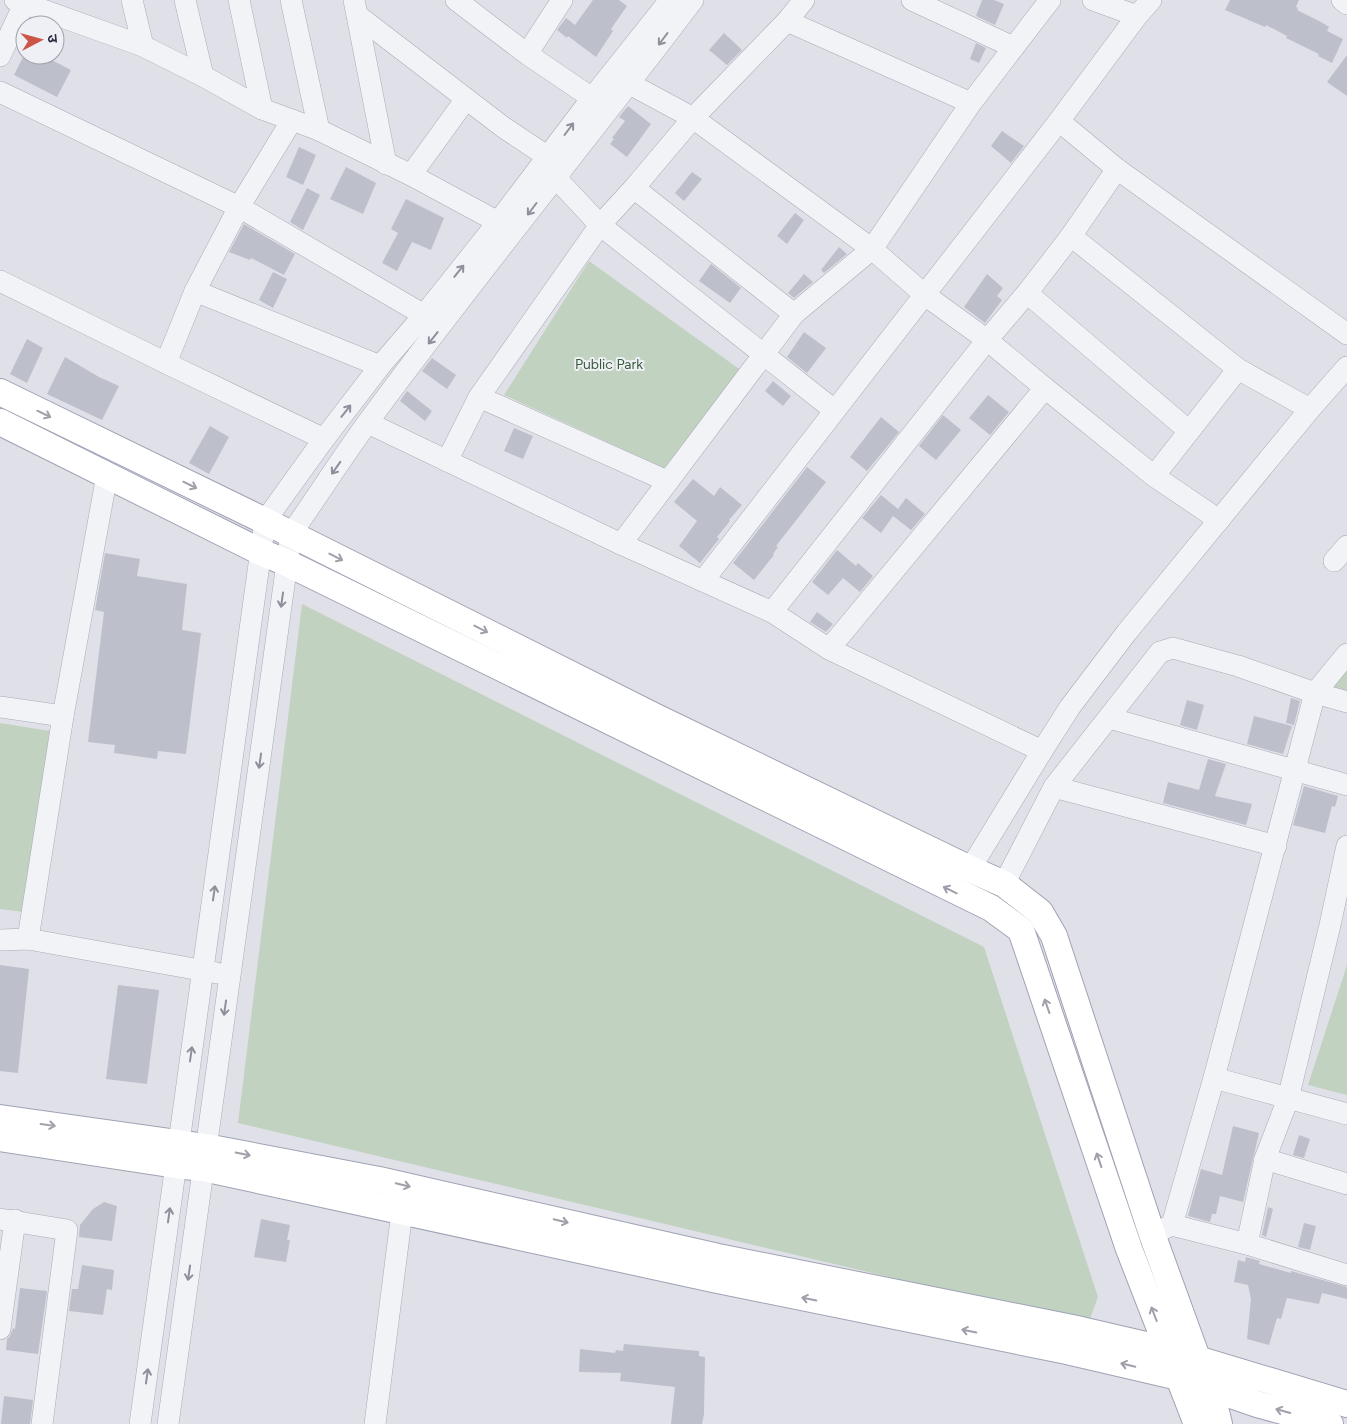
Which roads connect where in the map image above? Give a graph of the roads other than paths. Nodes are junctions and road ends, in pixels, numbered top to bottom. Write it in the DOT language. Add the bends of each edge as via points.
graph roads {
  1 [pos="132,0"];
  2 [pos="186,0"];
  3 [pos="240,0"];
  4 [pos="291,0"];
  5 [pos="456,0"];
  6 [pos="562,0"];
  7 [pos="670,0"];
  8 [pos="693,0"];
  9 [pos="804,0"];
  10 [pos="912,0"];
  11 [pos="1050,0"];
  12 [pos="1093,0"];
  13 [pos="1152,0"];
  14 [pos="1342,0"];
  15 [pos="20,2"];
  16 [pos="1347,4"];
  17 [pos="355,7"];
  18 [pos="1137,16"];
  19 [pos="787,21"];
  20 [pos="144,46"];
  21 [pos="1013,47"];
  22 [pos="527,54"];
  23 [pos="0,56"];
  24 [pos="204,76"];
  25 [pos="630,84"];
  26 [pos="0,92"];
  27 [pos="592,98"];
  28 [pos="466,99"];
  29 [pos="971,102"];
  30 [pos="262,109"];
  31 [pos="692,118"];
  32 [pos="292,120"];
  33 [pos="1059,121"];
  34 [pos="319,130"];
  35 [pos="548,157"];
  36 [pos="386,164"];
  37 [pos="1117,169"];
  38 [pos="411,175"];
  39 [pos="555,177"];
  40 [pos="634,188"];
  41 [pos="239,206"];
  42 [pos="600,225"];
  43 [pos="506,228"];
  44 [pos="1071,236"];
  45 [pos="872,249"];
  46 [pos="0,281"];
  47 [pos="195,291"];
  48 [pos="1027,293"];
  49 [pos="924,295"];
  50 [pos="794,314"];
  51 [pos="424,315"];
  52 [pos="1347,334"];
  53 [pos="988,340"];
  54 [pos="764,355"];
  55 [pos="166,363"];
  56 [pos="380,366"];
  57 [pos="1347,367"];
  58 [pos="1238,369"];
  59 [pos="1045,388"];
  60 [pos="0,392"];
  61 [pos="479,397"];
  62 [pos="1310,409"];
  63 [pos="834,410"];
  64 [pos="0,422"];
  65 [pos="368,423"];
  66 [pos="1189,431"];
  67 [pos="324,439"];
  68 [pos="447,461"];
  69 [pos="108,475"];
  70 [pos="1154,476"];
  71 [pos="668,481"];
  72 [pos="1219,520"];
  73 [pos="265,521"];
  74 [pos="291,534"];
  75 [pos="622,544"];
  76 [pos="261,552"];
  77 [pos="287,563"];
  78 [pos="703,581"];
  79 [pos="772,612"];
  80 [pos="829,649"];
  81 [pos="1347,654"];
  82 [pos="1315,693"];
  83 [pos="1347,702"];
  84 [pos="0,707"];
  85 [pos="63,716"];
  86 [pos="1109,718"];
  87 [pos="1042,751"];
  88 [pos="1296,770"];
  89 [pos="1347,785"];
  90 [pos="1054,787"];
  91 [pos="1276,846"];
  92 [pos="1346,853"];
  93 [pos="970,869"];
  94 [pos="1004,884"];
  95 [pos="1339,927"];
  96 [pos="28,939"];
  97 [pos="0,940"];
  98 [pos="203,971"];
  99 [pos="230,975"];
  100 [pos="1214,1078"];
  101 [pos="1288,1098"];
  102 [pos="1347,1114"];
  103 [pos="0,1118"];
  104 [pos="0,1138"];
  105 [pos="177,1155"];
  106 [pos="205,1158"];
  107 [pos="1265,1159"];
  108 [pos="1347,1184"];
  109 [pos="402,1212"];
  110 [pos="7,1219"];
  111 [pos="1162,1229"];
  112 [pos="1247,1244"];
  113 [pos="1347,1275"];
  114 [pos="0,1328"];
  115 [pos="1167,1350"];
  116 [pos="1197,1358"];
  117 [pos="1179,1377"];
  118 [pos="1210,1387"];
  119 [pos="1347,1404"];
  120 [pos="42,1424"];
  121 [pos="140,1424"];
  122 [pos="168,1424"];
  123 [pos="375,1424"];
  124 [pos="1197,1424"];
  125 [pos="1219,1424"];
  126 [pos="1330,1424"];
  1 -- 20 [label="street"];
  2 -- 24 [label="street"];
  3 -- 30 [label="street"];
  4 -- 34 [label="street"];
  5 -- 22 [label="street"];
  6 -- 22 [label="street"];
  7 -- 27 [label="street"];
  8 -- 25 [label="street, one-way"];
  9 -- 19 [label="street"];
  10 -- 21 [label="street"];
  11 -- 21 [label="street"];
  12 -- 18 [label="street"];
  13 -- 18 [label="street"];
  14 -- 16 [label="street"];
  15 -- 20 [label="street"];
  15 -- 23 [label="street"];
  17 -- 28 [label="street"];
  17 -- 36 [label="street"];
  18 -- 33 [label="street"];
  19 -- 29 [label="street"];
  19 -- 31 [label="street"];
  20 -- 24 [label="street"];
  21 -- 29 [label="street"];
  22 -- 27 [label="street"];
  24 -- 30 [label="street"];
  25 -- 31 [label="street"];
  25 -- 39 [label="street"];
  26 -- 41 [label="street"];
  35 -- 27 [label="street, one-way"];
  28 -- 35 [label="street"];
  28 -- 38 [label="street"];
  29 -- 45 [label="street"];
  30 -- 32 [label="street"];
  31 -- 40 [label="street"];
  31 -- 45 [label="street"];
  32 -- 34 [label="street"];
  32 -- 41 [label="street"];
  33 -- 37 [label="street"];
  33 -- 49 [label="street"];
  34 -- 36 [label="street"];
  35 -- 43 [label="street"];
  36 -- 38 [label="street"];
  37 -- 44 [label="street"];
  37 -- 52 [label="street"];
  38 -- 43 [label="street"];
  39 -- 42 [label="street"];
  39 -- 43 [label="street, one-way"];
  40 -- 42 [label="street"];
  40 -- 50 [label="street"];
  41 -- 47 [label="street"];
  41 -- 51 [label="street"];
  42 -- 54 [label="street"];
  42 -- 61 [label="street"];
  51 -- 43 [label="street, one-way"];
  43 -- 65 [label="street, one-way"];
  44 -- 48 [label="street"];
  44 -- 58 [label="street"];
  45 -- 49 [label="street"];
  45 -- 50 [label="street"];
  46 -- 55 [label="street"];
  47 -- 55 [label="street"];
  47 -- 56 [label="street"];
  48 -- 53 [label="street"];
  48 -- 66 [label="street"];
  49 -- 53 [label="street"];
  49 -- 63 [label="street"];
  50 -- 54 [label="street"];
  51 -- 56 [label="street"];
  53 -- 59 [label="street"];
  53 -- 79 [label="street"];
  54 -- 63 [label="street"];
  54 -- 71 [label="street"];
  55 -- 67 [label="street"];
  67 -- 56 [label="street, one-way"];
  57 -- 62 [label="street"];
  58 -- 62 [label="street"];
  58 -- 66 [label="street"];
  59 -- 70 [label="street"];
  59 -- 80 [label="street"];
  60 -- 73 [label="main road, one-way"];
  61 -- 68 [label="street"];
  61 -- 71 [label="street"];
  62 -- 72 [label="street"];
  63 -- 78 [label="street"];
  64 -- 69 [label="main road"];
  65 -- 68 [label="street"];
  65 -- 74 [label="street, one-way"];
  66 -- 70 [label="street"];
  67 -- 73 [label="street"];
  68 -- 75 [label="street"];
  69 -- 76 [label="main road"];
  69 -- 85 [label="street"];
  70 -- 72 [label="street"];
  71 -- 75 [label="street"];
  72 -- 87 [label="street" via="1121,640 1070,707"];
  73 -- 74 [label="main road"];
  73 -- 76 [label="street"];
  74 -- 77 [label="street"];
  74 -- 93 [label="main road, one-way" via="656,717"];
  75 -- 78 [label="street"];
  76 -- 77 [label="main road"];
  98 -- 76 [label="street, one-way"];
  77 -- 99 [label="street, one-way"];
  115 -- 77 [label="main road, one-way" via="1129,1249 1021,930 991,908"];
  78 -- 79 [label="street"];
  79 -- 80 [label="street"];
  80 -- 87 [label="street"];
  81 -- 82 [label="street"];
  82 -- 83 [label="street"];
  82 -- 86 [label="street" via="1173,648 1156,656"];
  82 -- 88 [label="street"];
  84 -- 85 [label="street"];
  85 -- 96 [label="street"];
  86 -- 88 [label="street"];
  86 -- 90 [label="street"];
  87 -- 93 [label="street"];
  88 -- 89 [label="street"];
  88 -- 91 [label="street"];
  90 -- 91 [label="street"];
  90 -- 94 [label="street"];
  91 -- 100 [label="street"];
  92 -- 95 [label="street"];
  93 -- 94 [label="main road"];
  94 -- 111 [label="main road" via="1040,912 1054,936"];
  95 -- 101 [label="street"];
  96 -- 97 [label="street"];
  96 -- 98 [label="street"];
  98 -- 99 [label="street"];
  105 -- 98 [label="street, one-way"];
  99 -- 106 [label="street, one-way"];
  100 -- 101 [label="street"];
  100 -- 111 [label="street"];
  101 -- 102 [label="street"];
  101 -- 107 [label="street"];
  103 -- 105 [label="main road, one-way"];
  104 -- 105 [label="main road"];
  105 -- 106 [label="main road"];
  121 -- 105 [label="street, one-way"];
  106 -- 109 [label="main road"];
  106 -- 115 [label="main road, one-way" via="379,1180 718,1257"];
  106 -- 122 [label="street, one-way"];
  107 -- 108 [label="street"];
  107 -- 112 [label="street"];
  117 -- 109 [label="main road, one-way"];
  109 -- 123 [label="street"];
  110 -- 114 [label="street"];
  110 -- 120 [label="street" via="68,1230"];
  111 -- 112 [label="street"];
  111 -- 116 [label="main road"];
  112 -- 113 [label="street"];
  115 -- 116 [label="main road"];
  115 -- 117 [label="main road"];
  116 -- 118 [label="main road"];
  116 -- 119 [label="main road"];
  117 -- 118 [label="main road"];
  117 -- 124 [label="main road"];
  118 -- 125 [label="main road"];
  126 -- 118 [label="main road, one-way"];
}
